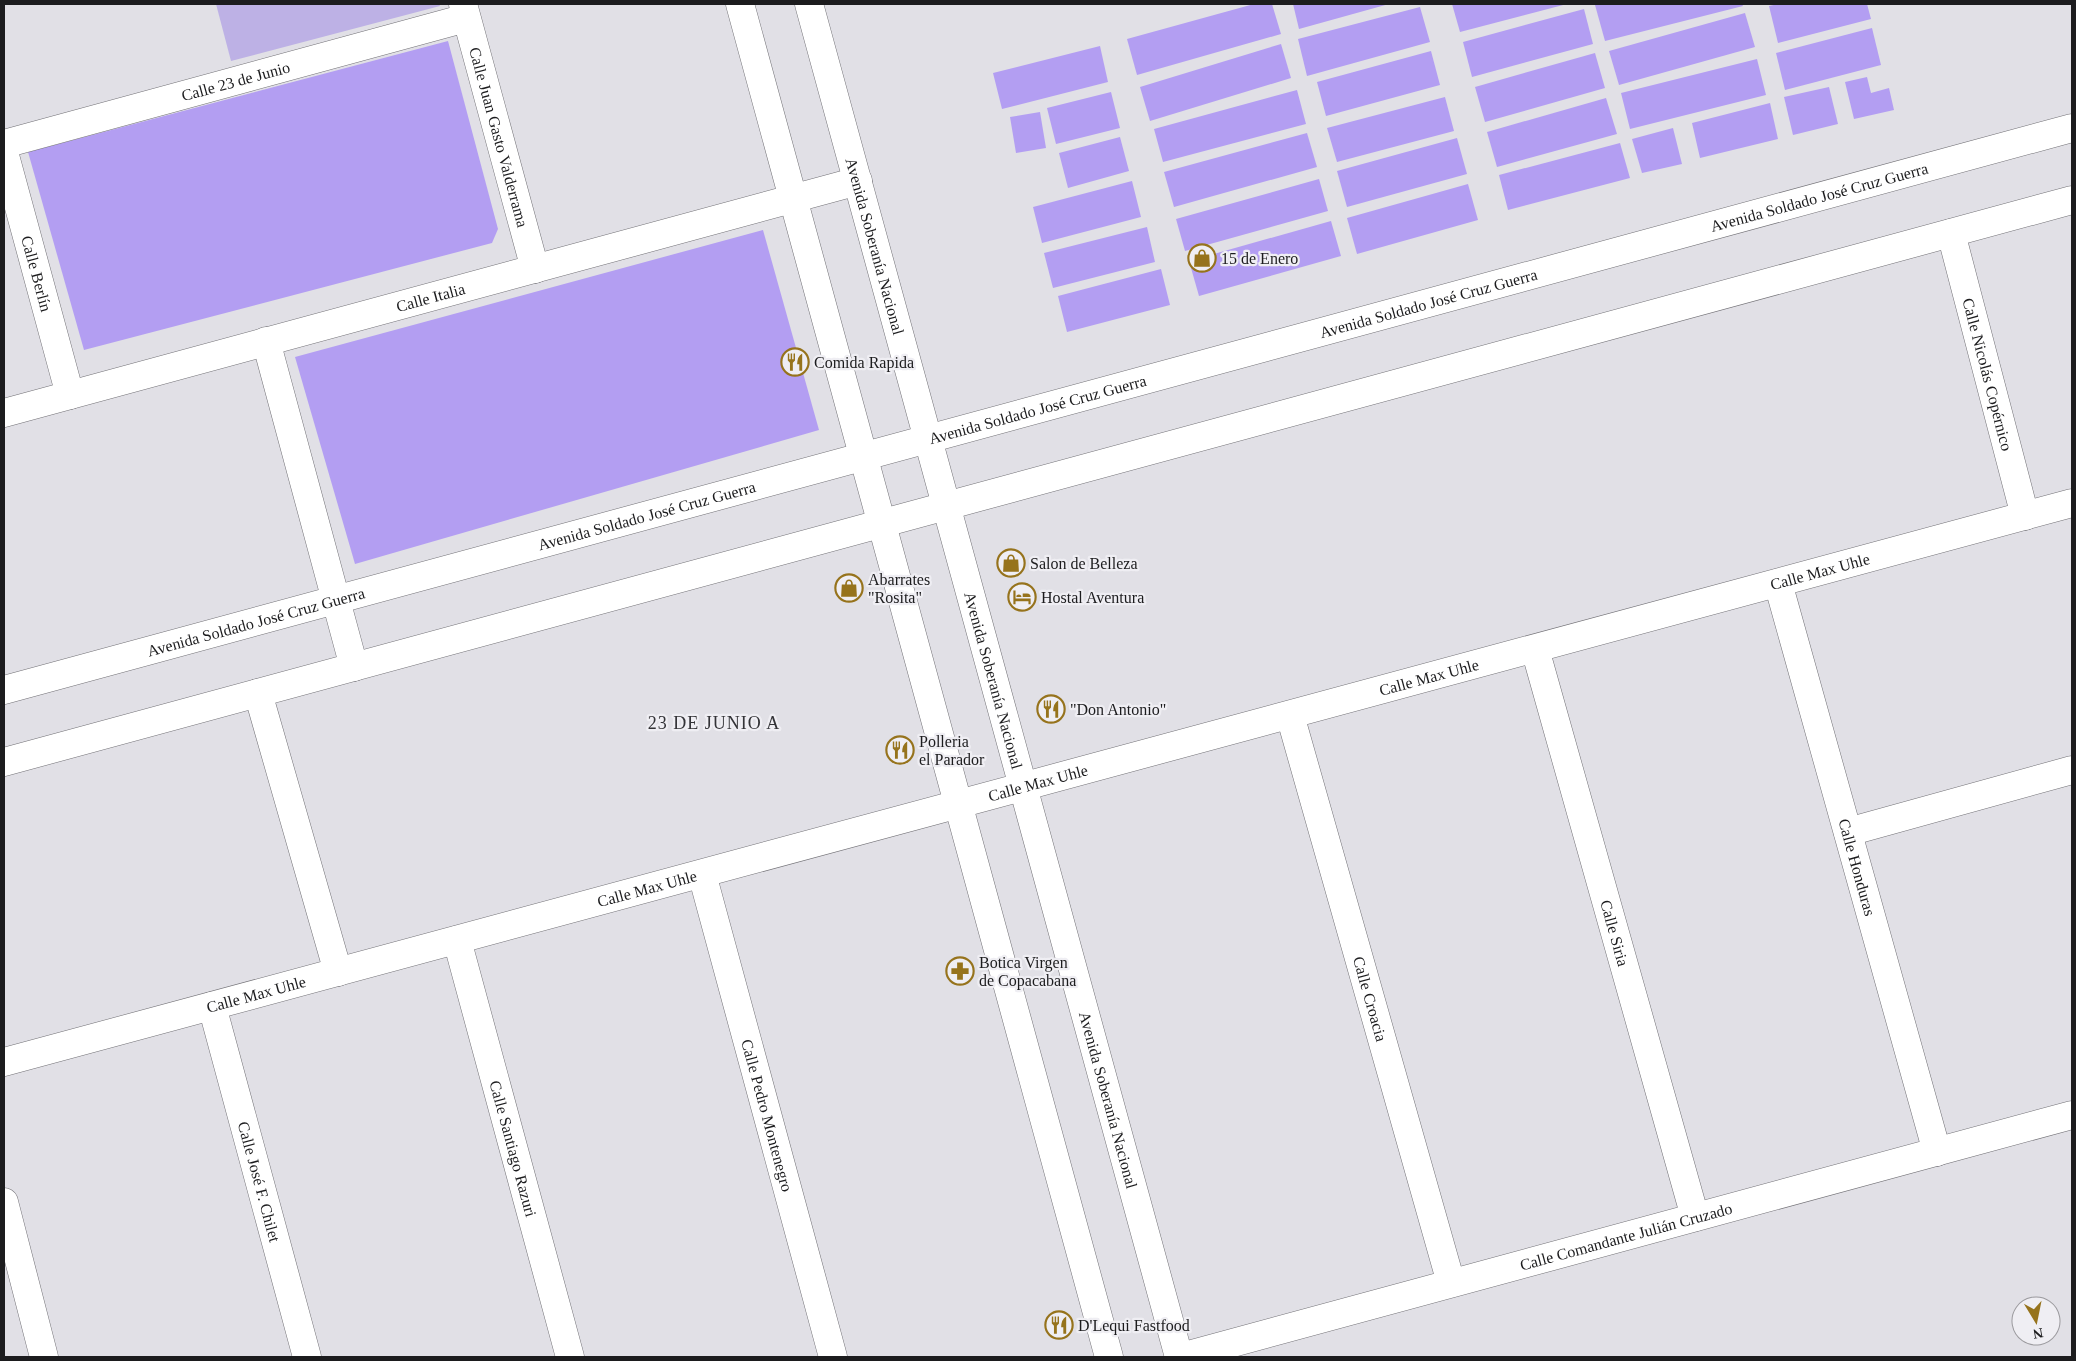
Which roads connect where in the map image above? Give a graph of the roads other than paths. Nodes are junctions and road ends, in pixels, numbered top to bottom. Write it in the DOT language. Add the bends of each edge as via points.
graph roads {
  1 [pos="740,4"];
  2 [pos="809,4"];
  3 [pos="465,11"];
  4 [pos="2072,128"];
  5 [pos="4,144"];
  6 [pos="4,152"];
  7 [pos="858,181"];
  8 [pos="793,198"];
  9 [pos="2072,200"];
  10 [pos="1951,233"];
  11 [pos="535,269"];
  12 [pos="266,341"];
  13 [pos="70,395"];
  14 [pos="4,413"];
  15 [pos="928,439"];
  16 [pos="863,457"];
  17 [pos="2072,503"];
  18 [pos="946,506"];
  19 [pos="2025,516"];
  20 [pos="882,524"];
  21 [pos="1778,583"];
  22 [pos="337,600"];
  23 [pos="1535,649"];
  24 [pos="354,666"];
  25 [pos="4,690"];
  26 [pos="258,693"];
  27 [pos="1290,715"];
  28 [pos="4,762"];
  29 [pos="2072,770"];
  30 [pos="1023,787"];
  31 [pos="958,804"];
  32 [pos="1848,832"];
  33 [pos="702,874"];
  34 [pos="457,940"];
  35 [pos="338,972"];
  36 [pos="212,1006"];
  37 [pos="4,1062"];
  38 [pos="2072,1115"];
  39 [pos="1937,1152"];
  40 [pos="4,1202"];
  41 [pos="1695,1217"];
  42 [pos="1452,1283"];
  43 [pos="44,1357"];
  44 [pos="308,1357"];
  45 [pos="570,1357"];
  46 [pos="833,1357"];
  47 [pos="1109,1357"];
  48 [pos="1180,1357"];
  1 -- 8 [label="street"];
  2 -- 7 [label="street, Avenida Soberanía Nacional"];
  3 -- 5 [label="street, Calle 23 de Junio"];
  3 -- 11 [label="street, Calle Juan Gasto Valderrama"];
  4 -- 15 [label="street, Avenida Soldado José Cruz Guerra"];
  6 -- 13 [label="street, Calle Berlín"];
  7 -- 8 [label="street, Calle Italia"];
  7 -- 15 [label="street, Avenida Soberanía Nacional"];
  8 -- 11 [label="street, Calle Italia"];
  8 -- 16 [label="street"];
  9 -- 10 [label="street"];
  10 -- 18 [label="street"];
  10 -- 19 [label="street, Calle Nicolás Copérnico"];
  11 -- 12 [label="street, Calle Italia"];
  12 -- 13 [label="street, Calle Italia"];
  12 -- 22 [label="street"];
  13 -- 14 [label="street, Calle Italia"];
  15 -- 16 [label="street, Avenida Soldado José Cruz Guerra"];
  15 -- 18 [label="street, Avenida Soberanía Nacional"];
  16 -- 20 [label="street"];
  16 -- 22 [label="street, Avenida Soldado José Cruz Guerra"];
  17 -- 19 [label="street, Calle Max Uhle"];
  18 -- 20 [label="street"];
  18 -- 30 [label="street, Avenida Soberanía Nacional"];
  19 -- 21 [label="street, Calle Max Uhle"];
  20 -- 24 [label="street"];
  20 -- 31 [label="street"];
  21 -- 23 [label="street, Calle Max Uhle"];
  21 -- 32 [label="street, Calle Honduras"];
  22 -- 24 [label="street"];
  22 -- 25 [label="street, Avenida Soldado José Cruz Guerra"];
  23 -- 27 [label="street, Calle Max Uhle"];
  23 -- 41 [label="street, Calle Siria"];
  24 -- 26 [label="street"];
  26 -- 28 [label="street"];
  26 -- 35 [label="street"];
  27 -- 30 [label="street, Calle Max Uhle"];
  27 -- 42 [label="street, Calle Croacia"];
  29 -- 32 [label="street"];
  30 -- 31 [label="street, Calle Max Uhle"];
  30 -- 48 [label="street, Avenida Soberanía Nacional"];
  31 -- 33 [label="street, Calle Max Uhle"];
  31 -- 47 [label="street"];
  32 -- 39 [label="street, Calle Honduras"];
  33 -- 34 [label="street, Calle Max Uhle"];
  33 -- 46 [label="street, Calle Pedro Montenegro"];
  34 -- 35 [label="street, Calle Max Uhle"];
  34 -- 45 [label="street, Calle Santiago Razuri"];
  35 -- 36 [label="street, Calle Max Uhle"];
  36 -- 37 [label="street, Calle Max Uhle"];
  36 -- 44 [label="street, Calle José F. Chilet"];
  38 -- 39 [label="street, Calle Comandante Julián Cruzado"];
  39 -- 41 [label="street, Calle Comandante Julián Cruzado"];
  40 -- 43 [label="street"];
  41 -- 42 [label="street, Calle Comandante Julián Cruzado"];
  42 -- 48 [label="street, Calle Comandante Julián Cruzado"];
}
